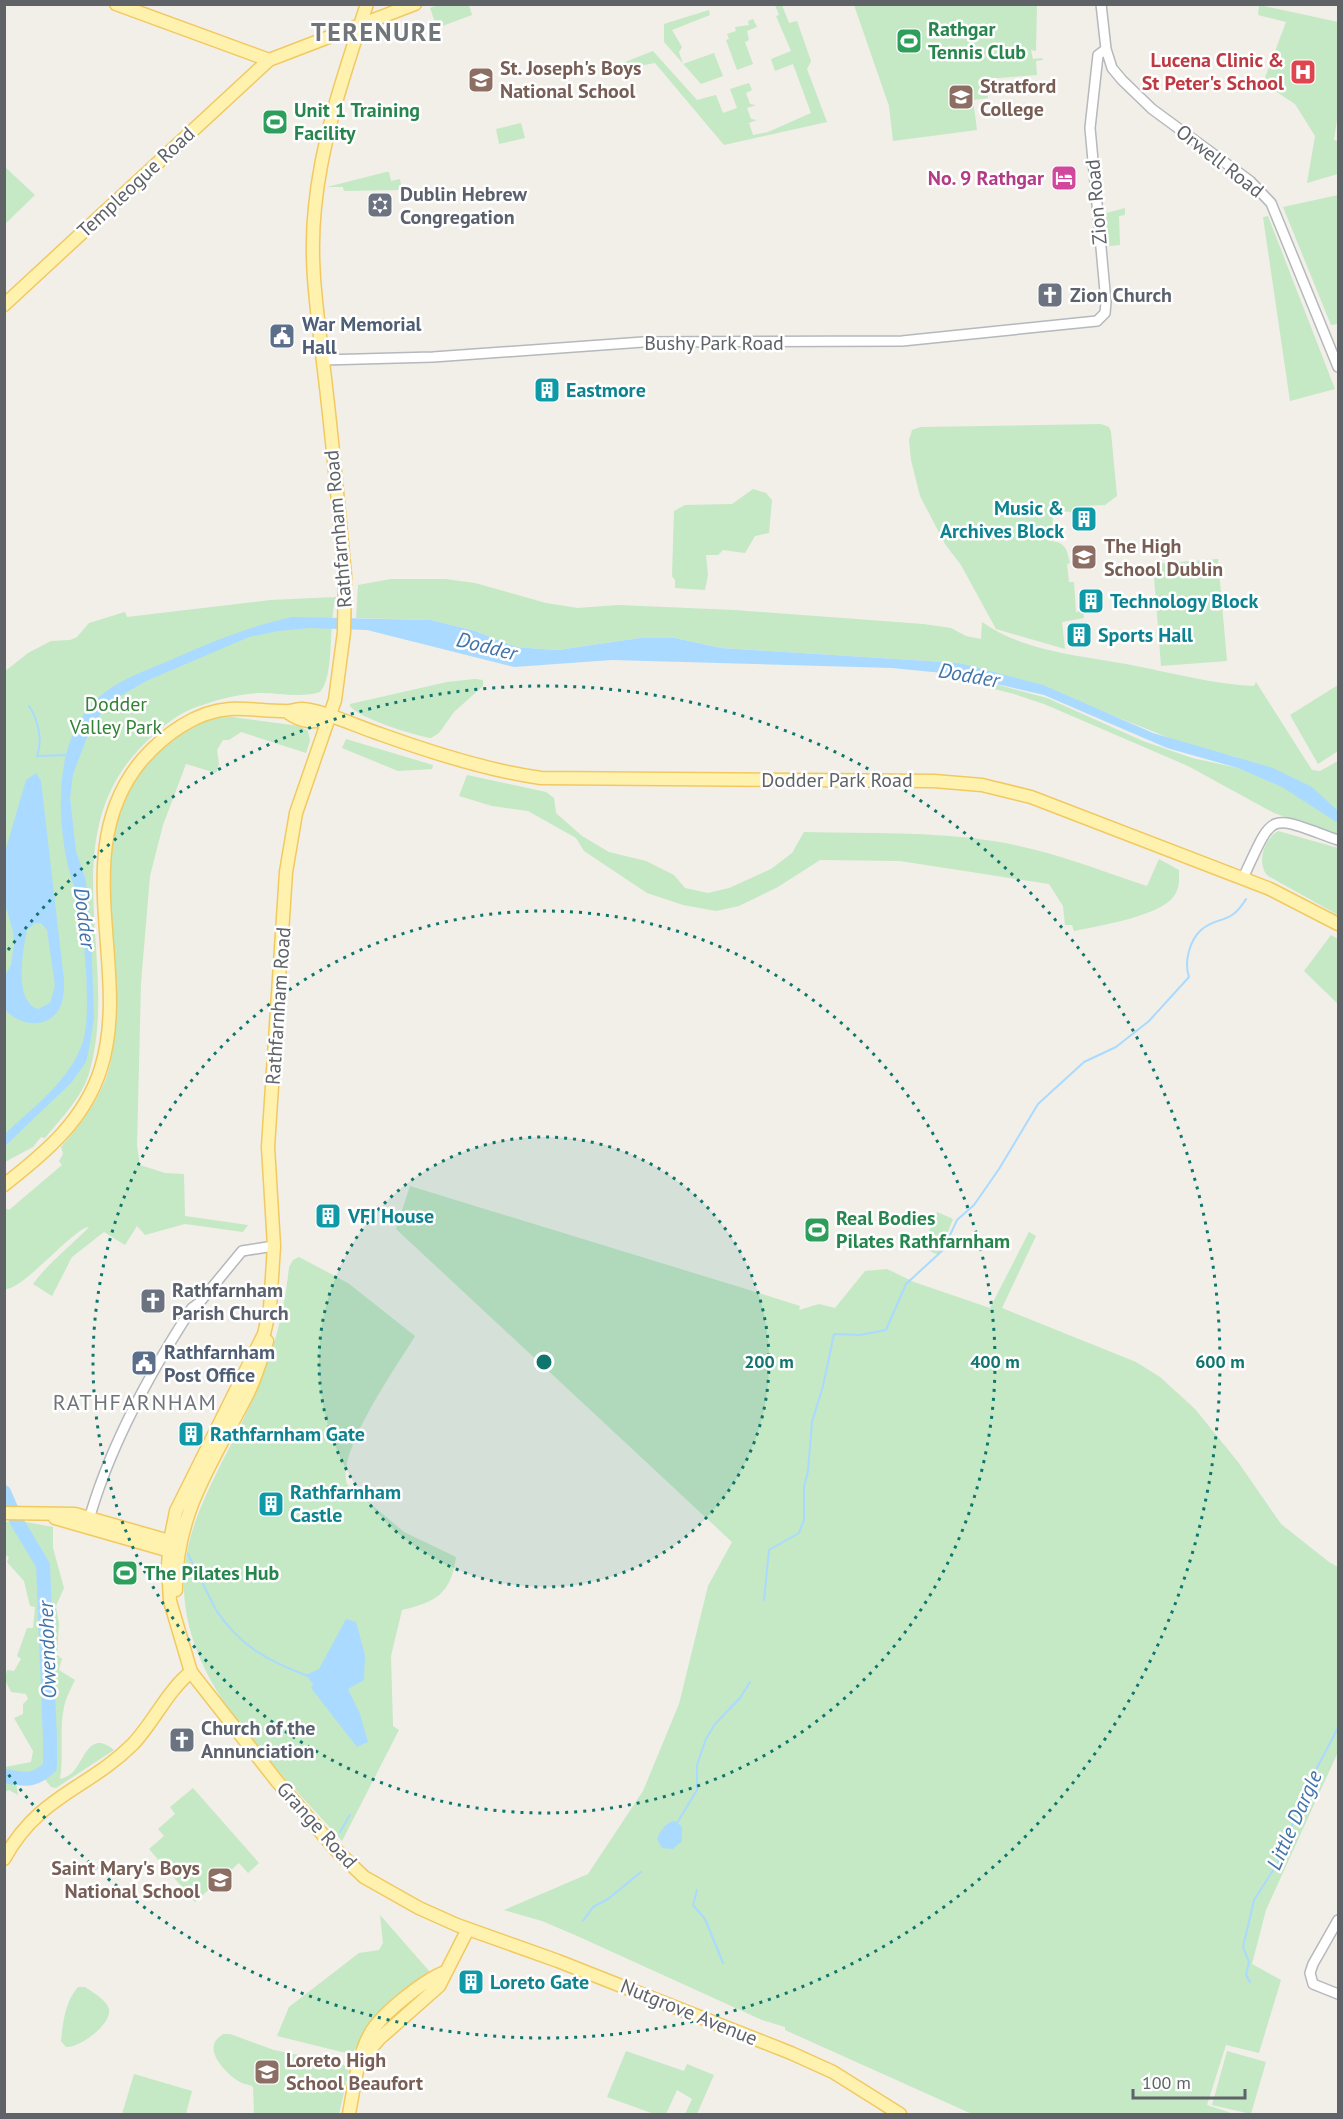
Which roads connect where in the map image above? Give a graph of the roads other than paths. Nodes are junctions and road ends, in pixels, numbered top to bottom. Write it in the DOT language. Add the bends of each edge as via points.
graph roads {
  1 [pos="116,4"];
  2 [pos="367,4"];
  3 [pos="415,4"];
  4 [pos="1101,4"];
  5 [pos="359,27"];
  6 [pos="331,38"];
  7 [pos="1106,49"];
  8 [pos="347,59"];
  9 [pos="269,60"];
  10 [pos="1113,68"];
  11 [pos="1092,86"];
  12 [pos="4,305"];
  13 [pos="1103,316"];
  14 [pos="323,360"];
  15 [pos="1338,367"];
  16 [pos="330,718"];
  17 [pos="1338,840"];
  18 [pos="1243,879"];
  19 [pos="1338,924"];
  20 [pos="4,1185"];
  21 [pos="274,1246"];
  22 [pos="10,1513"];
  23 [pos="174,1518"];
  24 [pos="88,1522"];
  25 [pos="144,1533"];
  26 [pos="174,1547"];
  27 [pos="190,1672"];
  28 [pos="4,1859"];
  29 [pos="1338,1920"];
  30 [pos="468,1929"];
  31 [pos="1338,1994"];
  32 [pos="349,2115"];
  33 [pos="900,2115"];
  1 -- 9 [label="main road"];
  2 -- 5 [label="main road, Rathfarnham Road"];
  3 -- 5 [label="main road"];
  4 -- 7 [label="street, Orwell Road"];
  5 -- 6 [label="main road"];
  5 -- 8 [label="main road, Rathfarnham Road"];
  6 -- 8 [label="main road"];
  6 -- 9 [label="main road"];
  7 -- 10 [label="street, Orwell Road"];
  7 -- 11 [label="street, Zion Road" via="1098,55"];
  8 -- 14 [label="main road, Rathfarnham Road" via="328,131 315,208 312,285"];
  9 -- 12 [label="main road, Templeogue Road"];
  10 -- 11 [label="street" via="1098,76"];
  10 -- 15 [label="street, Orwell Road" via="1152,109 1250,180 1271,203"];
  11 -- 13 [label="street, Zion Road" via="1090,128 1106,302"];
  13 -- 14 [label="street, Bushy Park Road" via="1088,323 902,341 643,342 433,357"];
  14 -- 16 [label="main road, Rathfarnham Road" via="345,575 344,632"];
  16 -- 18 [label="main road, Dodder Park Road" via="491,768 542,778 934,781 982,785 1031,797"];
  16 -- 20 [label="main road" via="310,722 287,712 230,709 196,717 154,747 128,780 111,820 105,856 108,1013 101,1069 78,1116"];
  16 -- 21 [label="main road, Rathfarnham Road" via="296,813 286,872 268,1148"];
  17 -- 18 [label="street" via="1286,822 1275,822 1266,830"];
  18 -- 19 [label="main road, Dodder Park Road"];
  21 -- 23 [label="main road, Rathfarnham Road" via="273,1289 264,1334"];
  21 -- 24 [label="street" via="242,1251 181,1324 144,1392"];
  21 -- 26 [label="main road, Rathfarnham Road" via="279,1290 269,1336 249,1390 210,1460"];
  22 -- 24 [label="main road" via="54,1512"];
  23 -- 25 [label="main road" via="161,1530"];
  23 -- 26 [label="main road, Rathfarnham Road"];
  24 -- 25 [label="main road"];
  24 -- 26 [label="main road"];
  25 -- 26 [label="main road"];
  26 -- 27 [label="main road, Rathfarnham Road" via="168,1586"];
  27 -- 28 [label="main road" via="135,1742 39,1812"];
  27 -- 30 [label="main road, Grange Road" via="283,1789 364,1877 419,1908"];
  29 -- 31 [label="street" via="1310,1973 1313,1984"];
  30 -- 32 [label="main road" via="439,1986 360,2061"];
  30 -- 33 [label="main road, Nutgrove Avenue" via="558,1960 790,2053 833,2072"];
}
